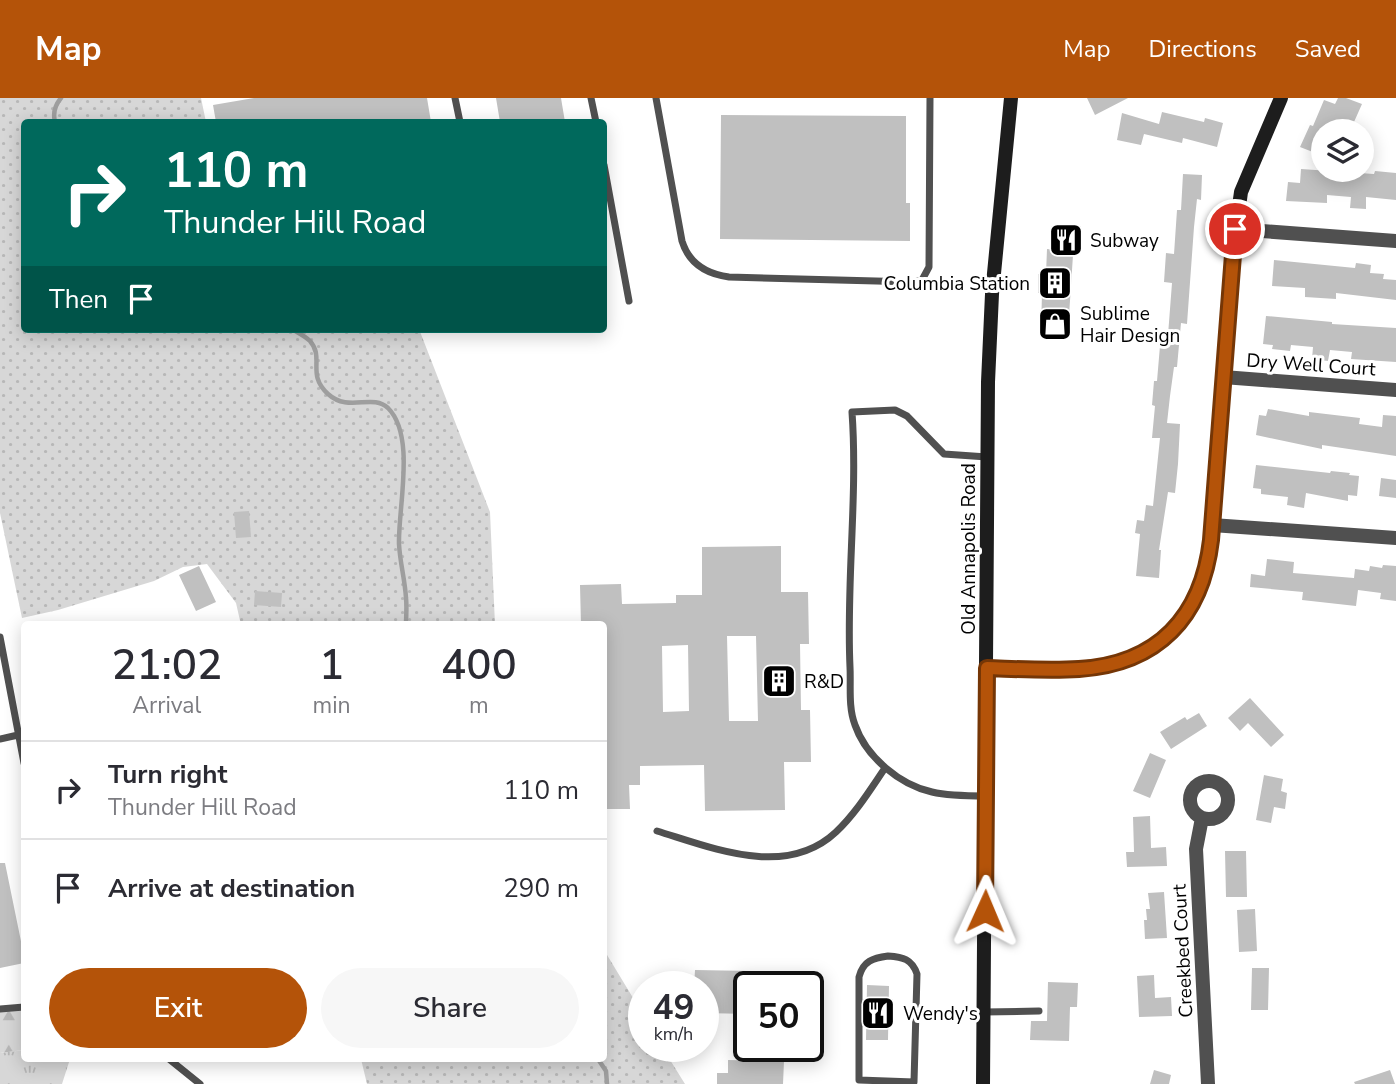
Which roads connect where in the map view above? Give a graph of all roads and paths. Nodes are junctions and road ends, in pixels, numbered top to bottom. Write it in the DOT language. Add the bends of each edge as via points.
graph roads {
  1 [pos="455,98"];
  2 [pos="591,98"];
  3 [pos="656,98"];
  4 [pos="930,98"];
  5 [pos="1011,98"];
  6 [pos="1278,99"];
  7 [pos="459,119"];
  8 [pos="595,119"];
  9 [pos="607,181"];
  10 [pos="1235,229"];
  11 [pos="1396,241"];
  12 [pos="629,300"];
  13 [pos="1223,377"];
  14 [pos="1396,390"];
  15 [pos="987,457"];
  16 [pos="1212,525"];
  17 [pos="1396,538"];
  18 [pos="0,637"];
  19 [pos="987,668"];
  20 [pos="18,735"];
  21 [pos="0,739"];
  22 [pos="21,749"];
  23 [pos="885,768"];
  24 [pos="986,796"];
  25 [pos="1202,817"];
  26 [pos="657,831"];
  27 [pos="21,1007"];
  28 [pos="0,1009"];
  29 [pos="1039,1011"];
  30 [pos="984,1012"];
  31 [pos="173,1062"];
  32 [pos="914,1083"];
  33 [pos="200,1084"];
  34 [pos="984,1084"];
  35 [pos="1208,1084"];
  1 -- 7 [label="lane"];
  2 -- 8 [label="lane"];
  3 -- 4 [label="lane" via="682,241 696,264 729,277 914,282 922,280 929,267"];
  5 -- 15 [label="main road, Old Annapolis Road" via="992,294"];
  6 -- 10 [label="main road" via="1241,192"];
  9 -- 12 [label="lane"];
  10 -- 11 [label="street"];
  10 -- 13 [label="main road"];
  13 -- 14 [label="street, Dry Well Court"];
  13 -- 16 [label="main road"];
  15 -- 19 [label="main road, Old Annapolis Road"];
  15 -- 23 [label="lane" via="944,454 907,416 895,410 852,412 848,635 852,709 863,740"];
  16 -- 17 [label="street"];
  16 -- 19 [label="main road" via="1196,599 1162,641 1105,666"];
  18 -- 20 [label="lane"];
  19 -- 24 [label="main road, Old Annapolis Road"];
  20 -- 21 [label="lane"];
  20 -- 22 [label="lane"];
  23 -- 24 [label="lane" via="932,792"];
  23 -- 26 [label="lane" via="854,814 834,834 799,853 749,856"];
  24 -- 30 [label="main road, Old Annapolis Road"];
  25 -- 35 [label="street, Creekbed Court" via="1196,849"];
  27 -- 28 [label="lane"];
  29 -- 30 [label="lane"];
  30 -- 34 [label="main road, Old Annapolis Road"];
  31 -- 33 [label="lane"];
  32 -- 32 [label="lane" via="917,974 914,965 899,957 874,958 861,970 859,1080"];
}
